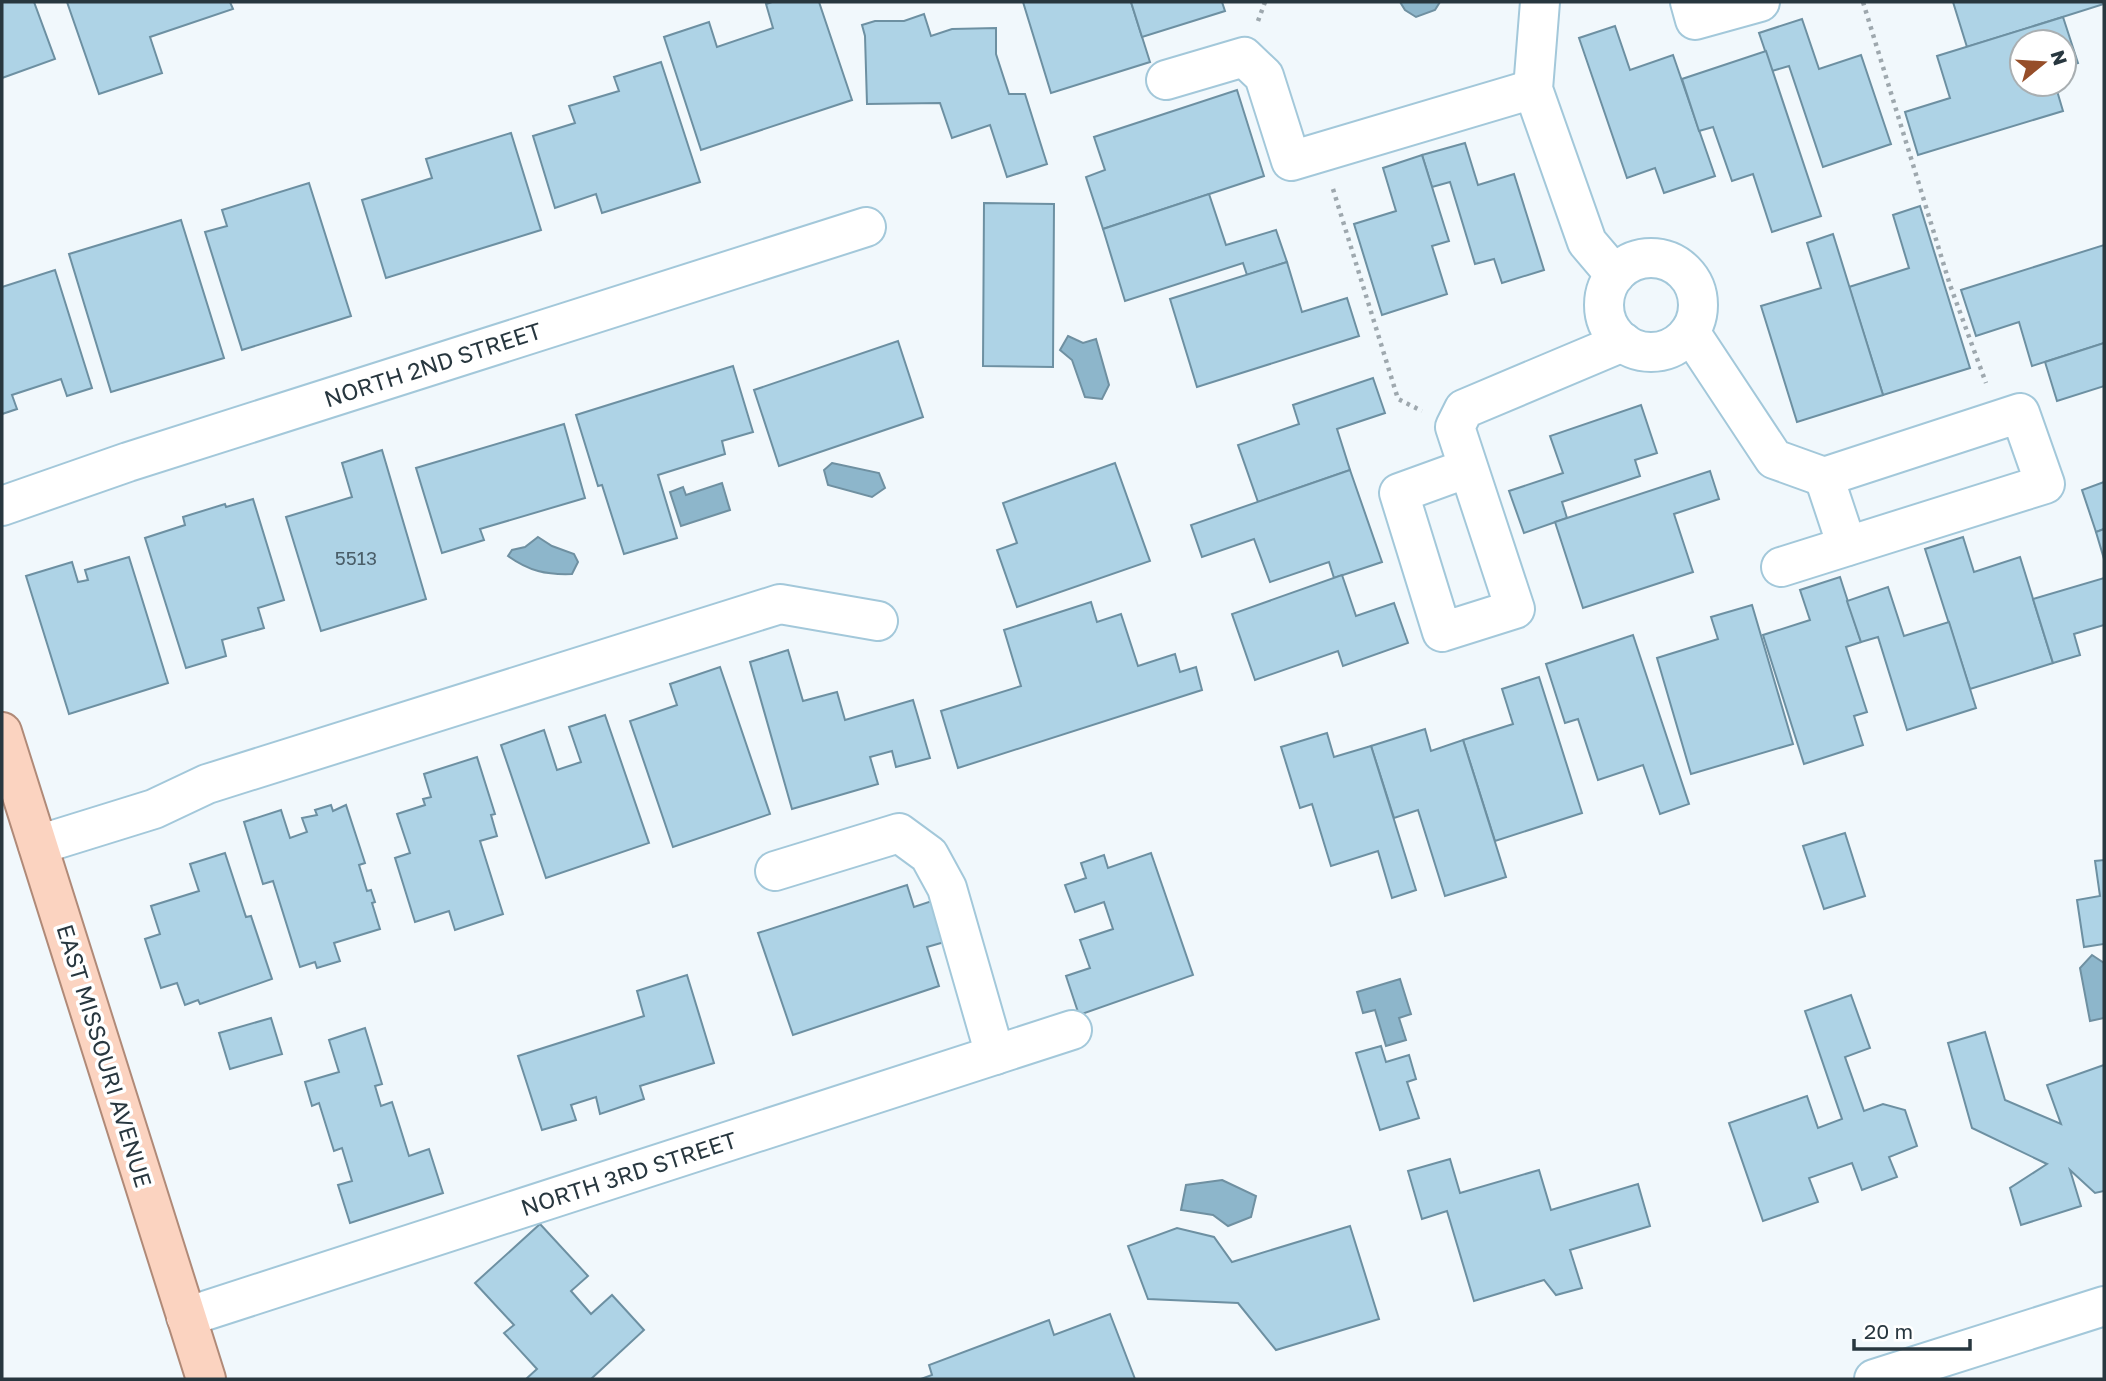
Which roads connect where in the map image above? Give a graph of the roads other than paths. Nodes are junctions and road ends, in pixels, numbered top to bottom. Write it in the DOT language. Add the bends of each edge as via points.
graph roads {
  1 [pos="1540,2"];
  2 [pos="1690,2"];
  3 [pos="1760,2"];
  4 [pos="1166,80"];
  5 [pos="1533,89"];
  6 [pos="866,227"];
  7 [pos="1615,275"];
  8 [pos="1690,332"];
  9 [pos="1622,342"];
  10 [pos="1468,468"];
  11 [pos="1824,477"];
  12 [pos="2,506"];
  13 [pos="1847,546"];
  14 [pos="1781,567"];
  15 [pos="878,621"];
  16 [pos="2,732"];
  17 [pos="38,845"];
  18 [pos="775,871"];
  19 [pos="1072,1030"];
  20 [pos="995,1055"];
  21 [pos="2104,1306"];
  22 [pos="186,1317"];
  23 [pos="206,1379"];
  24 [pos="1874,1379"];
  1 -- 5 [label="street"];
  2 -- 3 [label="street" via="1695,20"];
  4 -- 5 [label="street" via="1244,57 1264,76 1291,161"];
  5 -- 7 [label="street" via="1587,242"];
  6 -- 12 [label="street, NORTH 2ND STREET"];
  7 -- 8 [label="street" via="1642,259 1673,263 1695,286 1699,302"];
  7 -- 9 [label="street" via="1604,303 1606,318"];
  8 -- 9 [label="street" via="1665,350 1643,351"];
  8 -- 11 [label="street" via="1774,459"];
  9 -- 10 [label="street" via="1464,409 1455,427"];
  11 -- 13 [label="street"];
  11 -- 13 [label="street" via="2020,413 2045,484"];
  13 -- 14 [label="street"];
  15 -- 17 [label="street" via="780,604 207,784 154,808"];
  16 -- 17 [label="main road, EAST MISSOURI AVENUE"];
  17 -- 22 [label="main road, EAST MISSOURI AVENUE"];
  18 -- 20 [label="street" via="898,833 929,855 947,888"];
  19 -- 20 [label="street, NORTH 3RD STREET"];
  20 -- 22 [label="street, NORTH 3RD STREET"];
  21 -- 24 [label="street"];
  22 -- 23 [label="main road, EAST MISSOURI AVENUE"];
}
